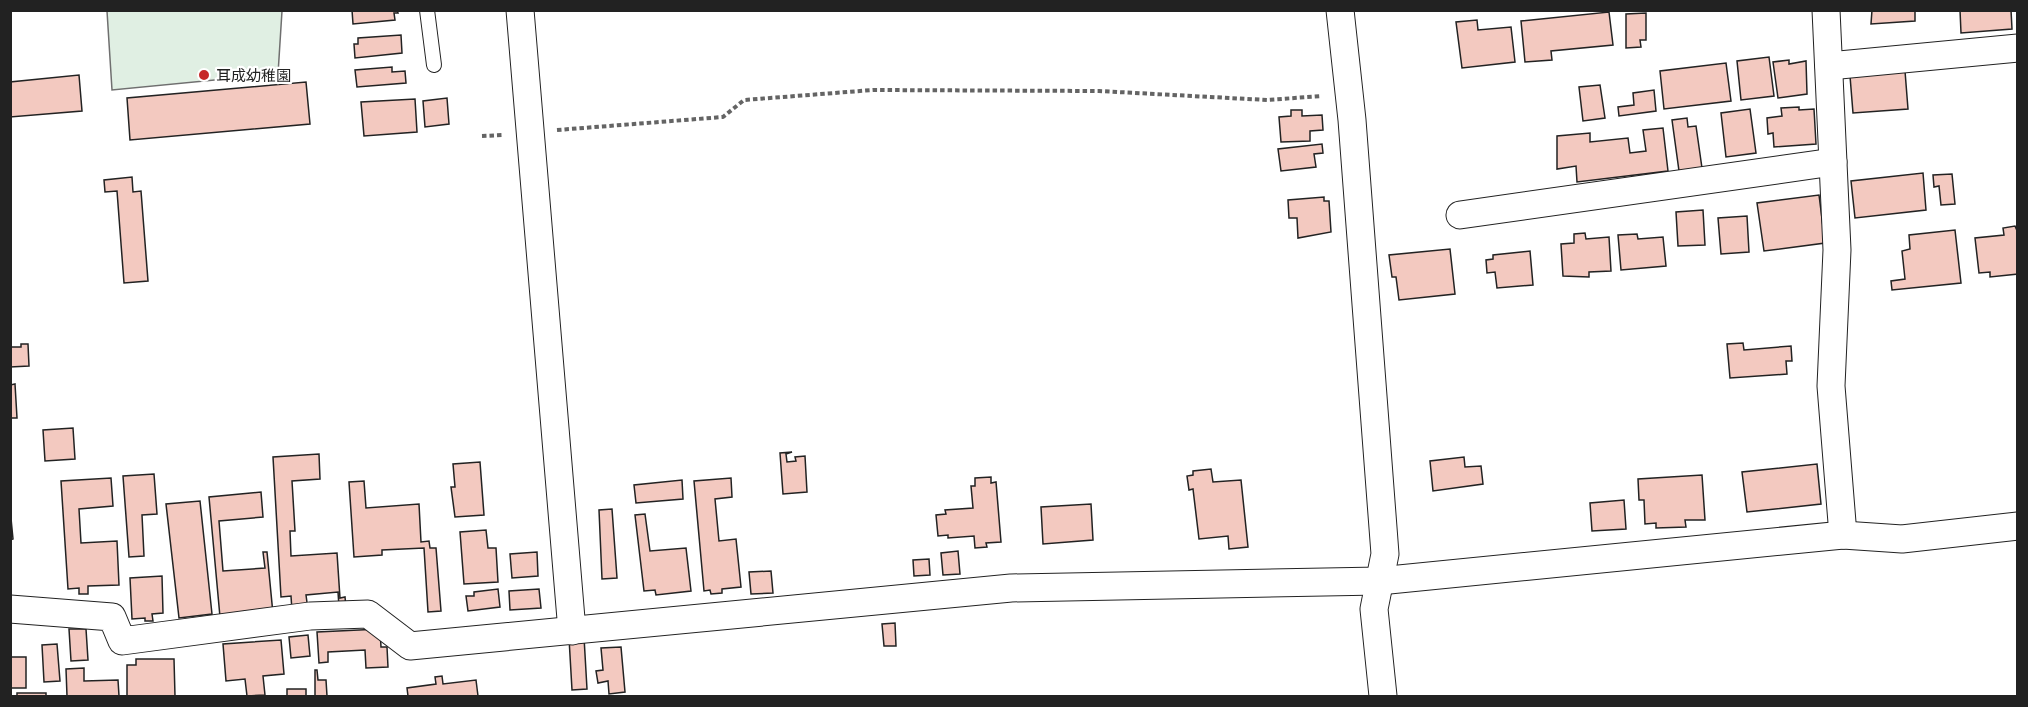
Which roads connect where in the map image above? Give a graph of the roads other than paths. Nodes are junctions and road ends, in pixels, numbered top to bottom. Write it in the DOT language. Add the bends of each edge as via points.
graph roads {
  1 [pos="428,10"];
  2 [pos="520,10"];
  3 [pos="1340,10"];
  4 [pos="1826,10"];
  5 [pos="2018,48"];
  6 [pos="434,65"];
  7 [pos="1829,66"];
  8 [pos="1833,162"];
  9 [pos="1460,215"];
  10 [pos="2018,526"];
  11 [pos="1843,535"];
  12 [pos="1378,581"];
  13 [pos="10,609"];
  14 [pos="573,631"];
  15 [pos="1383,696"];
  1 -- 6 [label="lane"];
  2 -- 14 [label="street"];
  3 -- 12 [label="street" via="1350,94 1385,554"];
  4 -- 7 [label="street"];
  5 -- 7 [label="street"];
  7 -- 8 [label="street"];
  8 -- 9 [label="street"];
  8 -- 11 [label="street" via="1838,250 1831,386"];
  10 -- 11 [label="street" via="1902,539"];
  11 -- 12 [label="street"];
  12 -- 14 [label="street" via="1011,588"];
  12 -- 15 [label="street" via="1374,609"];
  13 -- 14 [label="street" via="112,617 123,641 310,616 368,614 410,646"];
}
